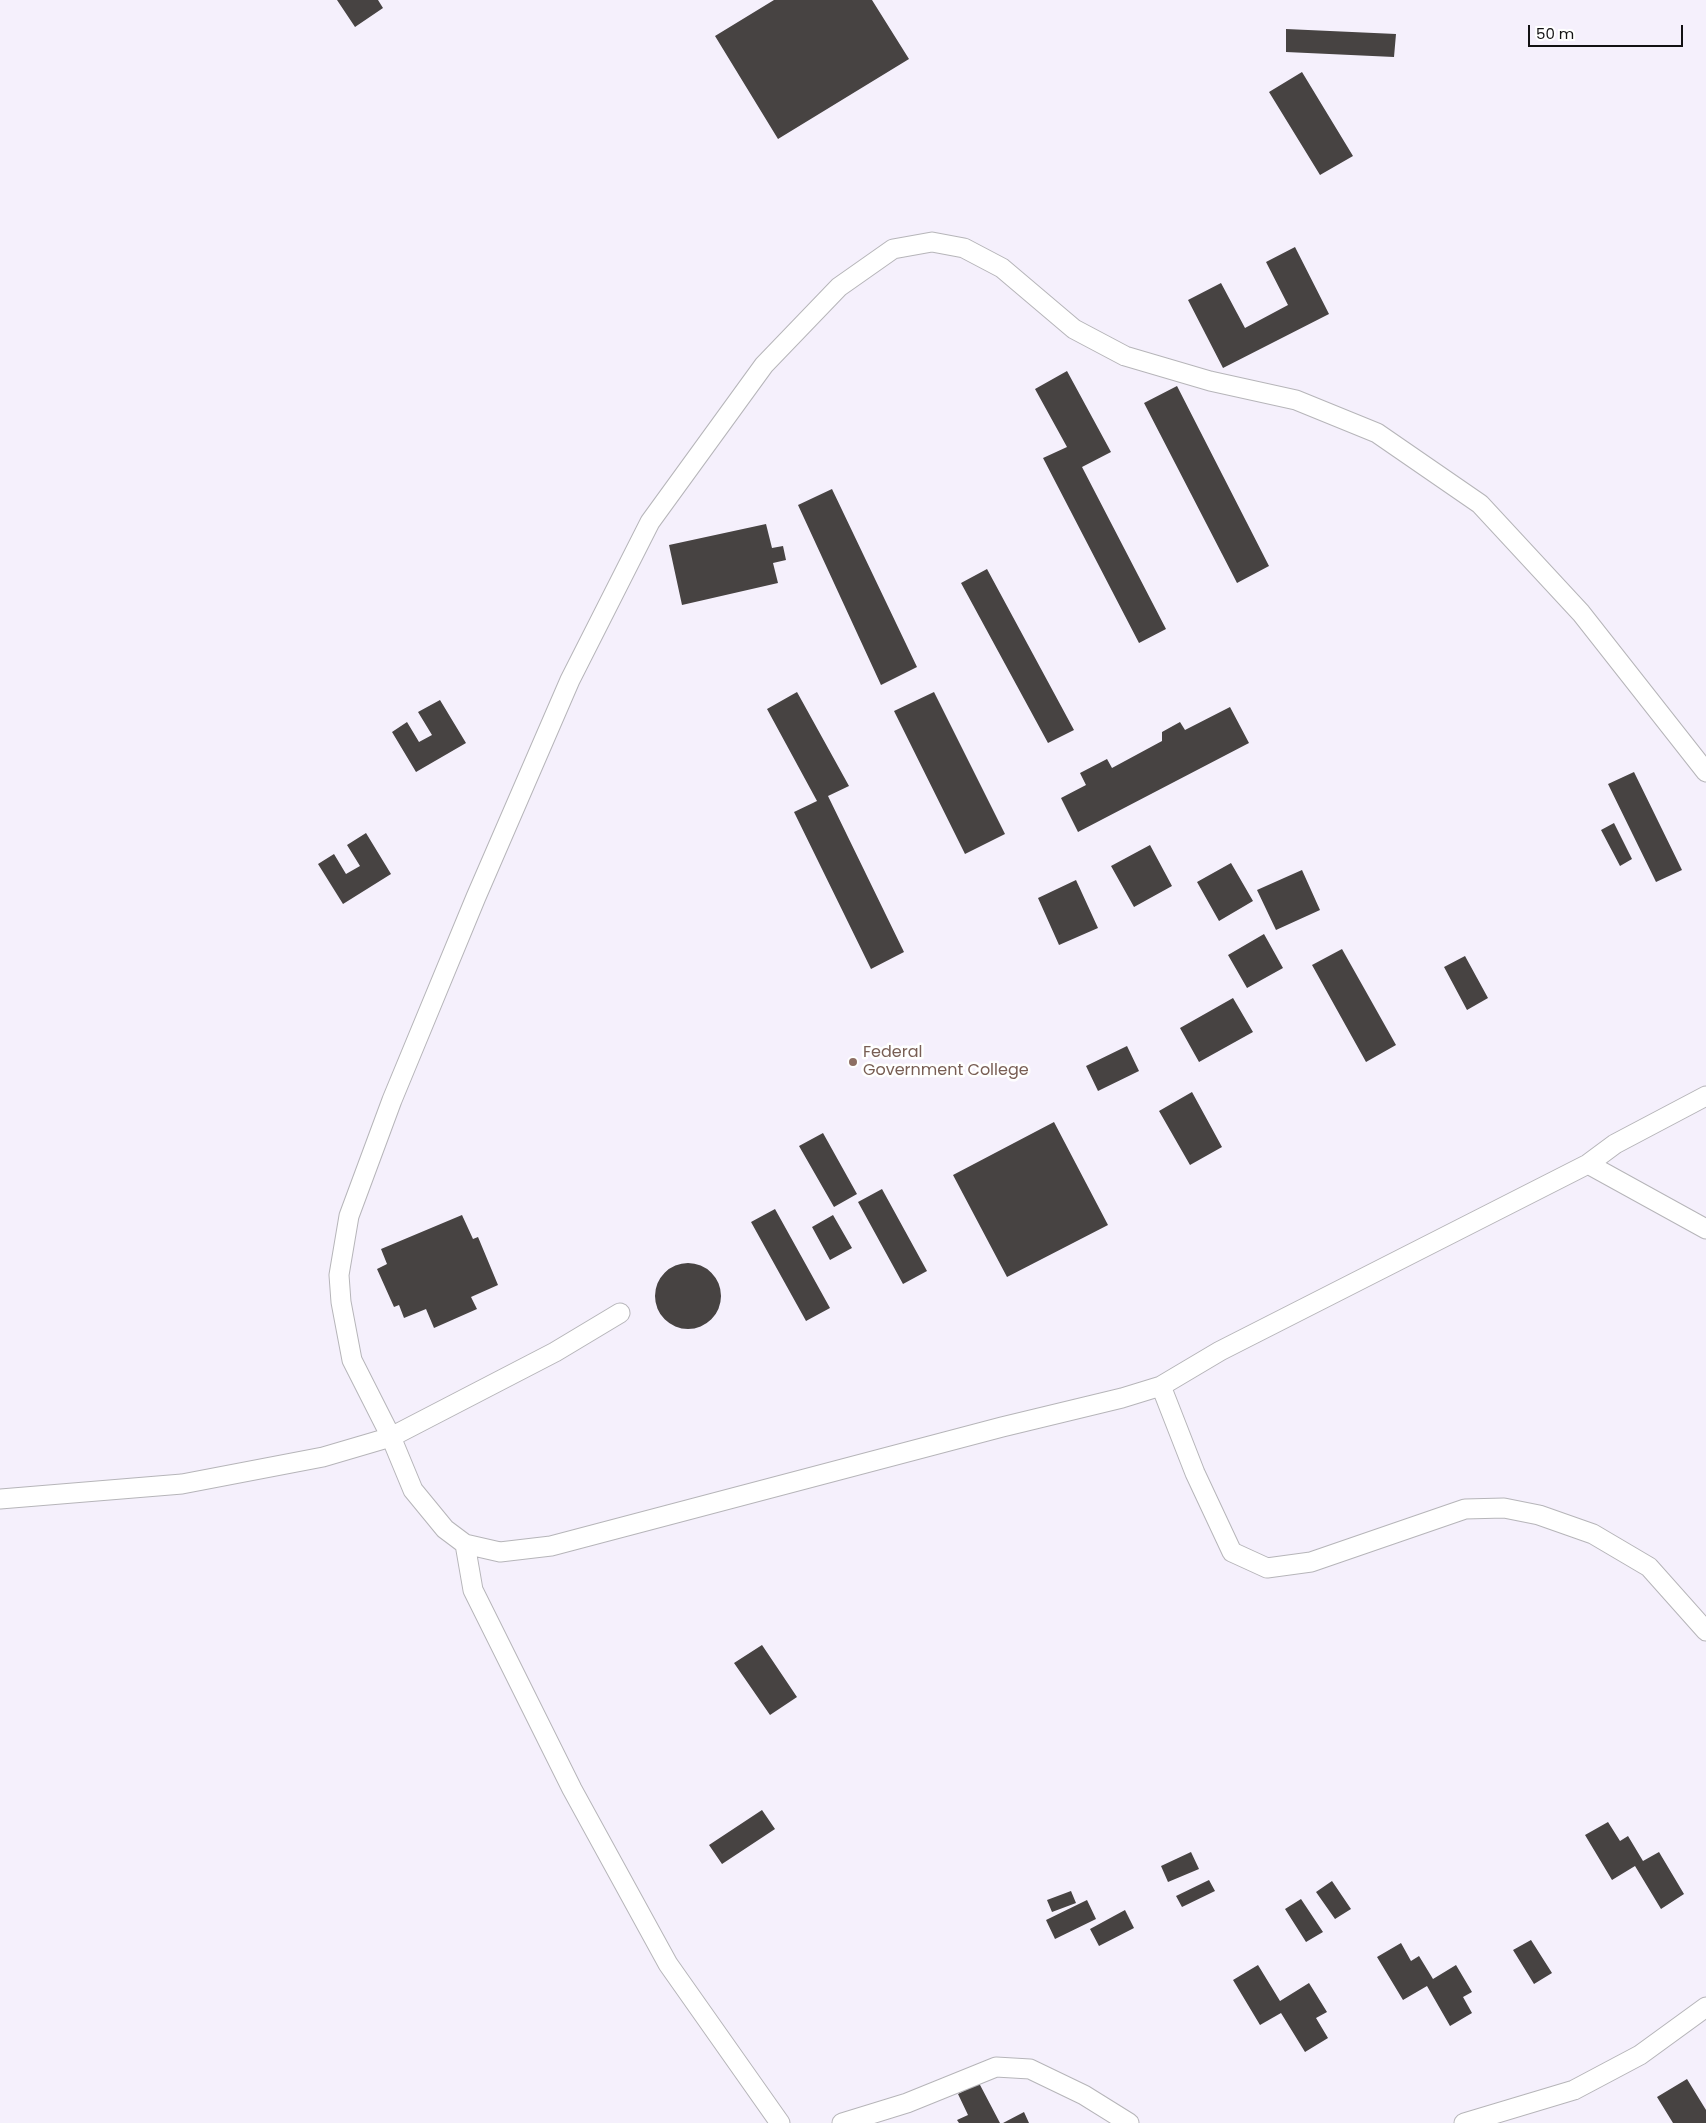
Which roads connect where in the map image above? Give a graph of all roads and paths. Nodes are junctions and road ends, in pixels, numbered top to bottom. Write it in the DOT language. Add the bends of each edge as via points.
graph roads {
  1 [pos="1706,772"];
  2 [pos="1706,1096"];
  3 [pos="1588,1164"];
  4 [pos="1706,1229"];
  5 [pos="620,1314"];
  6 [pos="1161,1386"];
  7 [pos="391,1437"];
  8 [pos="0,1499"];
  9 [pos="465,1544"];
  10 [pos="1706,1631"];
  11 [pos="1706,2008"];
  12 [pos="780,2123"];
  13 [pos="842,2123"];
  14 [pos="1129,2123"];
  15 [pos="1464,2123"];
  1 -- 7 [label="street" via="1581,613 1480,504 1377,433 1296,400 1210,381 1125,356 1074,329 1002,268 964,248 932,242 893,249 839,287 764,365 650,522 570,680 476,897 392,1100 349,1216 339,1275 352,1360"];
  2 -- 3 [label="street" via="1615,1144"];
  3 -- 4 [label="street"];
  3 -- 6 [label="street" via="1220,1351"];
  5 -- 7 [label="street" via="555,1352"];
  6 -- 9 [label="street" via="551,1546 500,1552"];
  6 -- 10 [label="street" via="1195,1473 1232,1552 1268,1568 1311,1562 1465,1509 1504,1508 1539,1515 1593,1534 1649,1567"];
  7 -- 8 [label="street" via="323,1457 182,1484"];
  7 -- 9 [label="street" via="413,1490 445,1530"];
  9 -- 12 [label="street" via="473,1590 572,1789 668,1964"];
  11 -- 15 [label="street" via="1640,2055 1574,2090"];
  13 -- 14 [label="street" via="907,2103 996,2067 1030,2070 1084,2095"];
}
